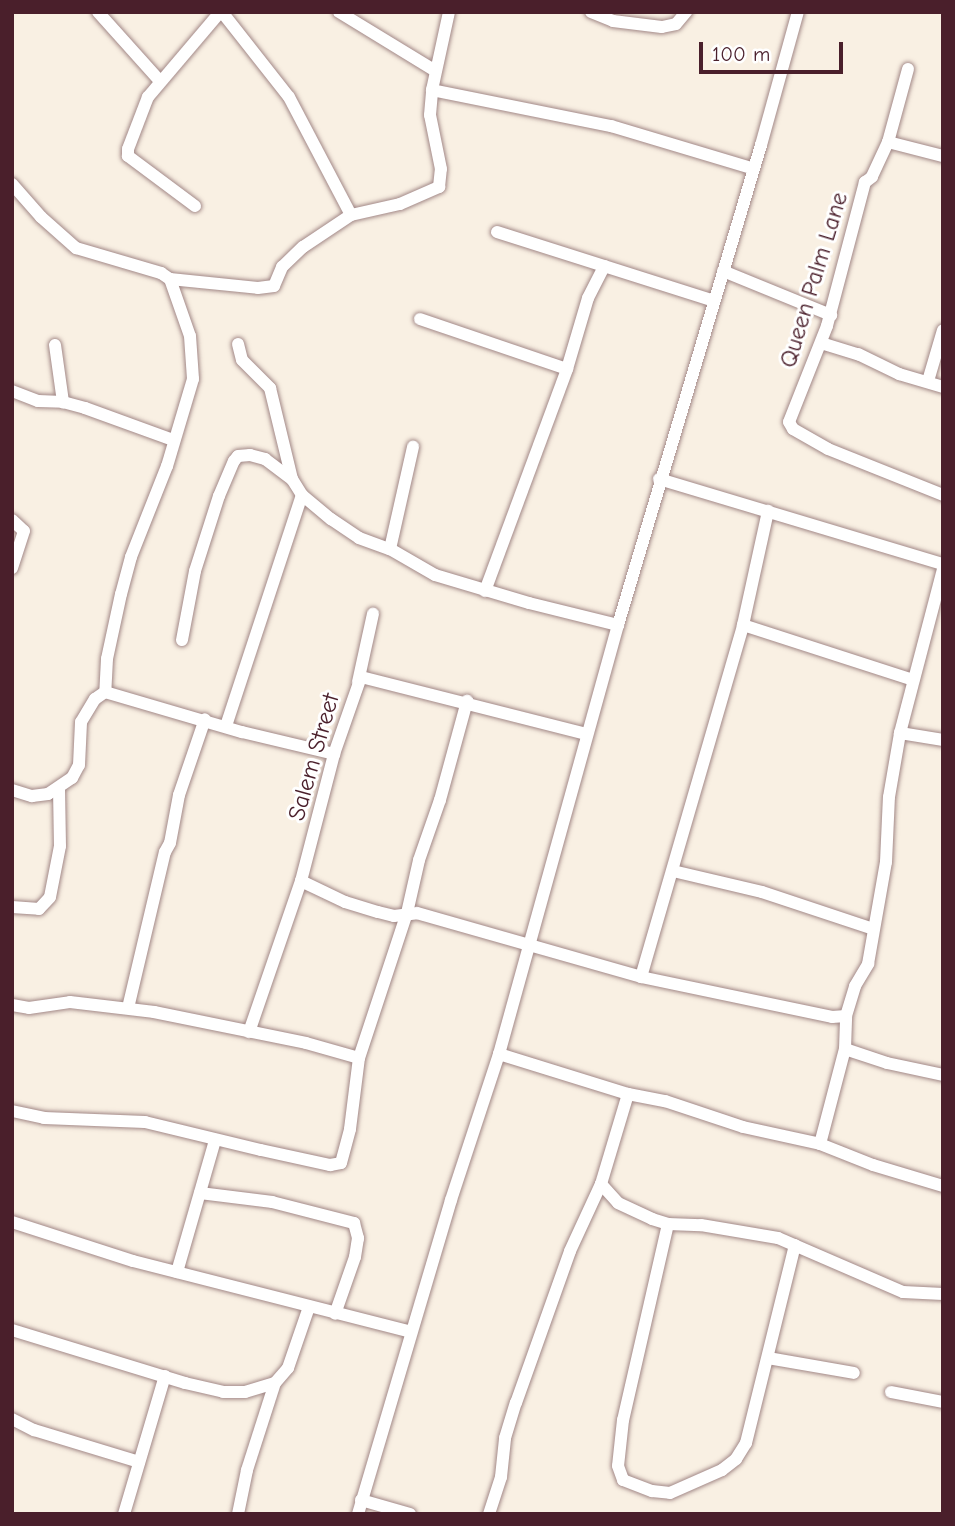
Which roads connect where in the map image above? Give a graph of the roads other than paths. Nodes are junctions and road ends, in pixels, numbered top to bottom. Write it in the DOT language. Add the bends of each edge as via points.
graph roads {
  1 [pos="98,12"];
  2 [pos="221,12"];
  3 [pos="339,12"];
  4 [pos="449,12"];
  5 [pos="591,12"];
  6 [pos="686,12"];
  7 [pos="798,12"];
  8 [pos="908,69"];
  9 [pos="434,70"];
  10 [pos="160,81"];
  11 [pos="432,90"];
  12 [pos="888,142"];
  13 [pos="943,156"];
  14 [pos="754,169"];
  15 [pos="12,184"];
  16 [pos="195,206"];
  17 [pos="351,215"];
  18 [pos="496,232"];
  19 [pos="604,266"];
  20 [pos="723,271"];
  21 [pos="170,279"];
  22 [pos="714,301"];
  23 [pos="831,315"];
  24 [pos="420,319"];
  25 [pos="943,330"];
  26 [pos="821,343"];
  27 [pos="238,344"];
  28 [pos="55,345"];
  29 [pos="567,369"];
  30 [pos="928,381"];
  31 [pos="943,387"];
  32 [pos="12,391"];
  33 [pos="63,402"];
  34 [pos="173,440"];
  35 [pos="413,447"];
  36 [pos="292,479"];
  37 [pos="660,479"];
  38 [pos="302,495"];
  39 [pos="943,495"];
  40 [pos="768,511"];
  41 [pos="12,520"];
  42 [pos="390,549"];
  43 [pos="943,567"];
  44 [pos="12,568"];
  45 [pos="485,591"];
  46 [pos="373,614"];
  47 [pos="618,625"];
  48 [pos="743,625"];
  49 [pos="182,640"];
  50 [pos="913,680"];
  51 [pos="358,683"];
  52 [pos="104,692"];
  53 [pos="467,701"];
  54 [pos="205,719"];
  55 [pos="226,726"];
  56 [pos="900,733"];
  57 [pos="587,734"];
  58 [pos="943,740"];
  59 [pos="334,754"];
  60 [pos="59,789"];
  61 [pos="12,790"];
  62 [pos="673,871"];
  63 [pos="301,881"];
  64 [pos="12,907"];
  65 [pos="407,913"];
  66 [pos="873,929"];
  67 [pos="530,946"];
  68 [pos="641,977"];
  69 [pos="12,1005"];
  70 [pos="128,1008"];
  71 [pos="846,1016"];
  72 [pos="248,1032"];
  73 [pos="845,1049"];
  74 [pos="499,1054"];
  75 [pos="359,1058"];
  76 [pos="943,1075"];
  77 [pos="628,1094"];
  78 [pos="12,1111"];
  79 [pos="215,1140"];
  80 [pos="820,1144"];
  81 [pos="601,1184"];
  82 [pos="943,1185"];
  83 [pos="200,1193"];
  84 [pos="12,1222"];
  85 [pos="668,1224"];
  86 [pos="794,1245"];
  87 [pos="177,1272"];
  88 [pos="943,1294"];
  89 [pos="309,1307"];
  90 [pos="335,1314"];
  91 [pos="12,1330"];
  92 [pos="411,1332"];
  93 [pos="768,1358"];
  94 [pos="854,1373"];
  95 [pos="165,1376"];
  96 [pos="275,1383"];
  97 [pos="891,1392"];
  98 [pos="943,1402"];
  99 [pos="12,1419"];
  100 [pos="139,1462"];
  101 [pos="361,1500"];
  102 [pos="124,1514"];
  103 [pos="238,1514"];
  104 [pos="358,1514"];
  105 [pos="410,1514"];
  106 [pos="489,1514"];
  1 -- 10 [label="street"];
  2 -- 10 [label="street"];
  2 -- 17 [label="street" via="289,97"];
  3 -- 9 [label="street"];
  4 -- 9 [label="street"];
  5 -- 6 [label="street" via="613,21 662,27 676,24"];
  7 -- 14 [label="street"];
  8 -- 12 [label="street, Queen Palm Lane"];
  9 -- 11 [label="street"];
  10 -- 16 [label="street" via="148,97 128,156"];
  11 -- 14 [label="street" via="611,126"];
  11 -- 17 [label="street" via="430,116 441,169 439,187 400,204"];
  12 -- 13 [label="street"];
  12 -- 23 [label="street, Queen Palm Lane" via="872,177 865,182"];
  14 -- 20 [label="street"];
  15 -- 21 [label="street" via="76,248"];
  17 -- 21 [label="street" via="303,247 282,267 274,286"];
  18 -- 19 [label="street"];
  19 -- 22 [label="street"];
  19 -- 29 [label="street" via="588,298"];
  20 -- 22 [label="street"];
  20 -- 23 [label="street"];
  21 -- 34 [label="street" via="190,336 194,370"];
  22 -- 37 [label="street"];
  23 -- 26 [label="street, Queen Palm Lane"];
  24 -- 29 [label="street"];
  25 -- 30 [label="street"];
  26 -- 30 [label="street"];
  26 -- 39 [label="street, Queen Palm Lane" via="789,422 793,429 873,469"];
  27 -- 36 [label="street" via="242,360 270,388"];
  28 -- 33 [label="street"];
  29 -- 45 [label="street"];
  30 -- 31 [label="street"];
  32 -- 33 [label="street" via="38,401"];
  33 -- 34 [label="street"];
  34 -- 52 [label="street" via="121,594"];
  35 -- 42 [label="street"];
  36 -- 38 [label="street"];
  36 -- 49 [label="street" via="265,459 250,455 234,461 195,571"];
  37 -- 40 [label="street"];
  37 -- 47 [label="street"];
  38 -- 42 [label="street" via="359,538"];
  38 -- 55 [label="street"];
  40 -- 43 [label="street"];
  40 -- 48 [label="street"];
  41 -- 44 [label="street" via="24,531"];
  42 -- 45 [label="street" via="435,575"];
  43 -- 50 [label="street"];
  45 -- 47 [label="street"];
  46 -- 51 [label="street"];
  47 -- 57 [label="street"];
  48 -- 50 [label="street"];
  48 -- 62 [label="street"];
  50 -- 56 [label="street"];
  51 -- 53 [label="street, Salem Street" via="367,676"];
  51 -- 59 [label="street, Salem Street"];
  52 -- 54 [label="street"];
  52 -- 60 [label="street" via="81,722 79,765"];
  53 -- 57 [label="street, Salem Street"];
  53 -- 65 [label="street"];
  54 -- 55 [label="street"];
  54 -- 70 [label="street" via="179,795"];
  55 -- 59 [label="street"];
  56 -- 58 [label="street"];
  56 -- 66 [label="street" via="888,797 887,862"];
  57 -- 67 [label="street"];
  59 -- 63 [label="street, Salem Street"];
  60 -- 61 [label="street" via="32,796"];
  60 -- 64 [label="street" via="60,846 50,897 39,909"];
  62 -- 66 [label="street" via="761,892"];
  62 -- 68 [label="street"];
  63 -- 65 [label="street" via="345,902 394,915"];
  63 -- 72 [label="street, Salem Street"];
  65 -- 67 [label="street" via="440,918"];
  65 -- 75 [label="street"];
  66 -- 71 [label="street" via="868,964"];
  67 -- 68 [label="street"];
  67 -- 74 [label="street"];
  68 -- 71 [label="street" via="832,1017"];
  69 -- 70 [label="street" via="29,1008 70,1002"];
  70 -- 72 [label="street"];
  71 -- 73 [label="street"];
  72 -- 75 [label="street"];
  73 -- 76 [label="street"];
  73 -- 80 [label="street"];
  74 -- 77 [label="street"];
  74 -- 92 [label="street"];
  75 -- 79 [label="street" via="345,1156 337,1165"];
  77 -- 80 [label="street"];
  77 -- 81 [label="street"];
  78 -- 79 [label="street" via="44,1118 145,1122"];
  79 -- 83 [label="street"];
  80 -- 82 [label="street"];
  81 -- 85 [label="street" via="618,1203"];
  81 -- 106 [label="street" via="570,1251 516,1403"];
  83 -- 87 [label="street"];
  83 -- 90 [label="street" via="272,1202 354,1223 358,1238 355,1256"];
  84 -- 87 [label="street"];
  85 -- 86 [label="street" via="755,1233"];
  85 -- 93 [label="street" via="623,1420 618,1466 623,1480 670,1493 722,1471 746,1443"];
  86 -- 88 [label="street" via="903,1292"];
  86 -- 93 [label="street"];
  87 -- 89 [label="street"];
  89 -- 90 [label="street"];
  89 -- 96 [label="street" via="288,1368"];
  90 -- 92 [label="street"];
  91 -- 95 [label="street"];
  92 -- 101 [label="street"];
  93 -- 94 [label="street"];
  95 -- 96 [label="street" via="223,1392 246,1392"];
  95 -- 100 [label="street"];
  96 -- 103 [label="street"];
  97 -- 98 [label="street"];
  99 -- 100 [label="street"];
  100 -- 102 [label="street"];
  101 -- 104 [label="street"];
  101 -- 105 [label="street"];
}
